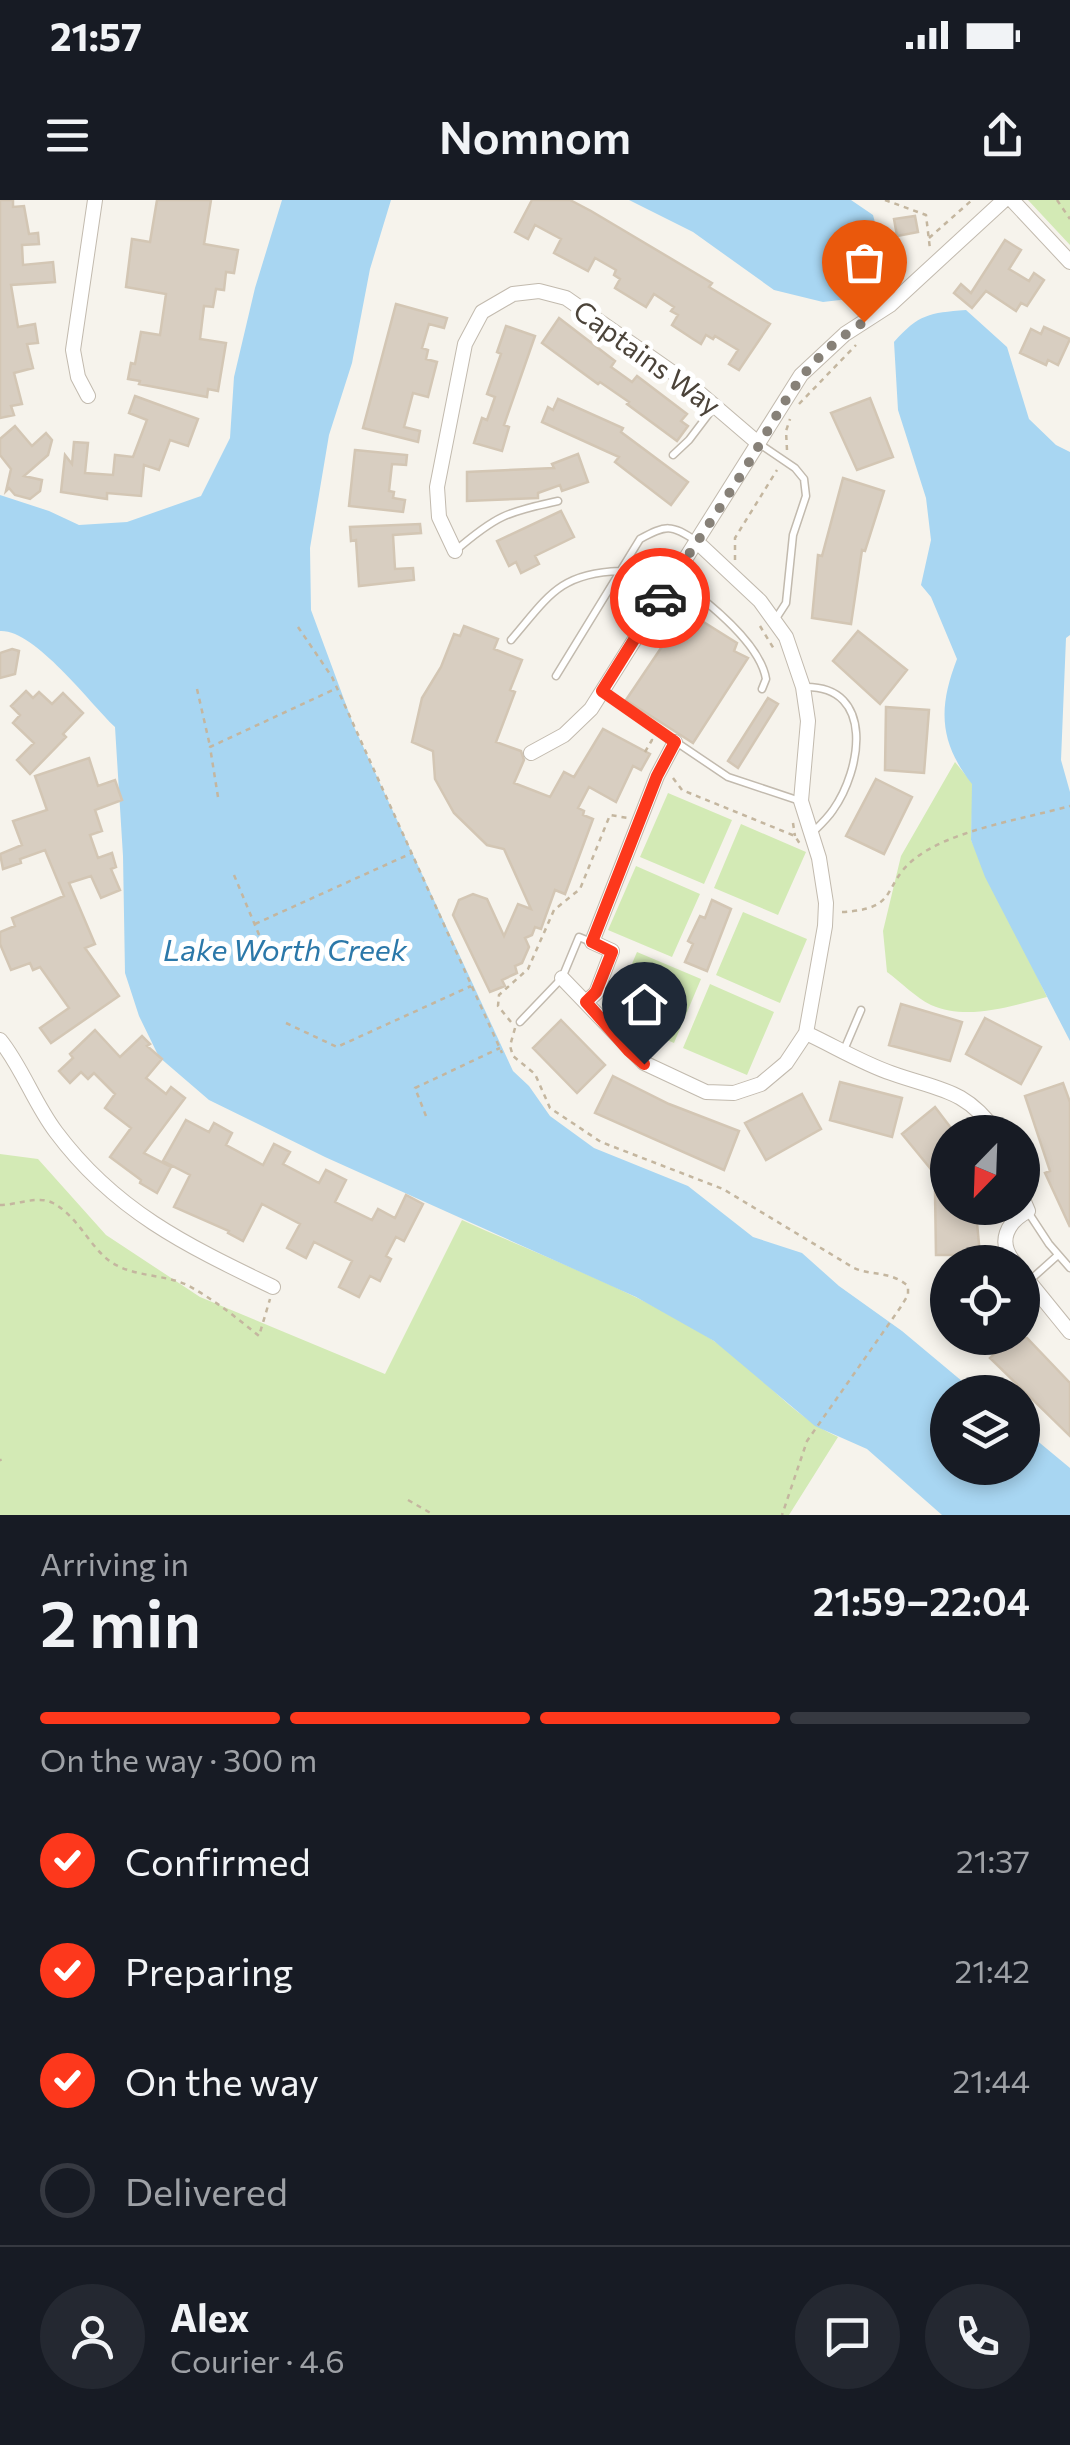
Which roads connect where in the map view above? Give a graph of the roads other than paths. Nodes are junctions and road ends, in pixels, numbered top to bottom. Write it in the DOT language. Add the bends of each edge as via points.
graph roads {
  1 [pos="95,200"];
  2 [pos="1004,200"];
  3 [pos="1012,200"];
  4 [pos="1070,262"];
  5 [pos="88,396"];
  6 [pos="714,407"];
  7 [pos="759,444"];
  8 [pos="673,455"];
  9 [pos="558,501"];
  10 [pos="696,540"];
  11 [pos="455,551"];
  12 [pos="620,571"];
  13 [pos="674,577"];
  14 [pos="775,621"];
  15 [pos="511,640"];
  16 [pos="556,676"];
  17 [pos="802,687"];
  18 [pos="762,689"];
  19 [pos="602,691"];
  20 [pos="668,742"];
  21 [pos="531,754"];
  22 [pos="801,801"];
  23 [pos="810,835"];
  24 [pos="592,942"];
  25 [pos="562,978"];
  26 [pos="586,1002"];
  27 [pos="861,1010"];
  28 [pos="520,1022"];
  29 [pos="806,1033"];
  30 [pos="0,1040"];
  31 [pos="844,1051"];
  32 [pos="982,1115"];
  33 [pos="1038,1225"];
  34 [pos="1058,1256"];
  35 [pos="1040,1268"];
  36 [pos="1070,1268"];
  37 [pos="273,1287"];
  38 [pos="1040,1294"];
  39 [pos="1070,1332"];
  1 -- 5 [label="street" via="73,350"];
  2 -- 7 [label="street" via="890,304 822,353 789,390"];
  3 -- 4 [label="street"];
  6 -- 7 [label="street, Captains Way"];
  6 -- 8 [label="lane"];
  6 -- 11 [label="street, Captains Way" via="566,298 530,290 496,301 467,335 439,467 440,517"];
  7 -- 10 [label="street"];
  7 -- 14 [label="lane" via="795,468 806,496 793,535 786,603"];
  9 -- 11 [label="lane" via="504,513"];
  10 -- 12 [label="lane" via="676,527 658,529 640,539"];
  10 -- 13 [label="street"];
  10 -- 14 [label="street"];
  12 -- 15 [label="lane" via="561,584"];
  12 -- 16 [label="lane"];
  13 -- 18 [label="lane" via="756,656 766,679"];
  13 -- 19 [label="street"];
  14 -- 17 [label="street"];
  17 -- 22 [label="street" via="808,722"];
  17 -- 23 [label="lane" via="834,692 856,722 848,779 834,809"];
  19 -- 20 [label="lane"];
  19 -- 21 [label="street" via="564,736"];
  20 -- 22 [label="lane" via="728,778"];
  20 -- 24 [label="street"];
  22 -- 23 [label="street"];
  23 -- 29 [label="street" via="826,896"];
  24 -- 25 [label="lane" via="578,937"];
  24 -- 26 [label="street" via="612,952"];
  25 -- 26 [label="street"];
  25 -- 28 [label="lane"];
  26 -- 29 [label="street" via="644,1064 715,1094 744,1091 770,1078"];
  27 -- 31 [label="lane"];
  29 -- 31 [label="street"];
  30 -- 37 [label="street" via="53,1129 103,1186 170,1235"];
  31 -- 32 [label="street" via="959,1095"];
  33 -- 34 [label="lane"];
  34 -- 35 [label="lane"];
  34 -- 36 [label="lane"];
  38 -- 39 [label="street"];
}
